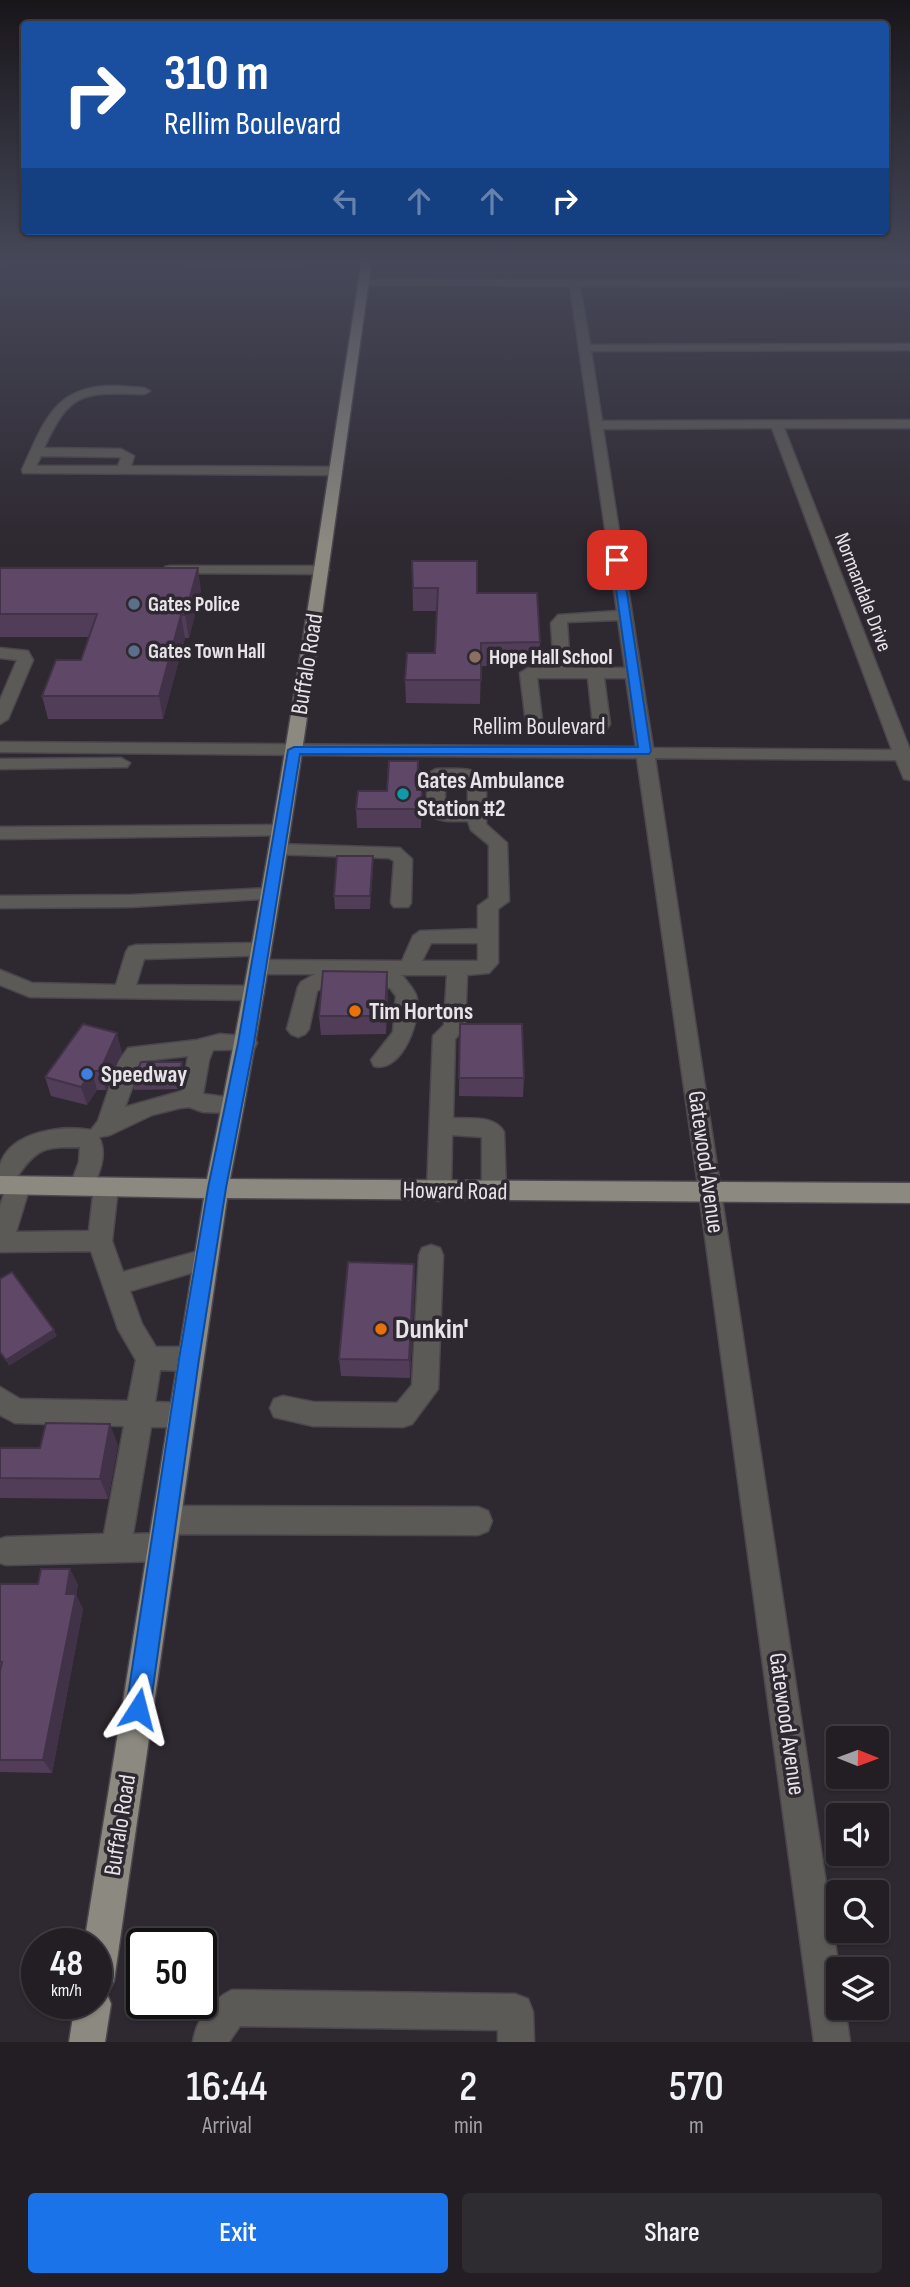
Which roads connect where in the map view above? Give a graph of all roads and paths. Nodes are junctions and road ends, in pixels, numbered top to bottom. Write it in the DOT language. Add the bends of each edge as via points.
graph roads {
  1 [pos="352,354"];
  2 [pos="587,354"];
  3 [pos="144,391"];
  4 [pos="776,423"];
  5 [pos="910,424"];
  6 [pos="597,425"];
  7 [pos="37,452"];
  8 [pos="123,471"];
  9 [pos="335,471"];
  10 [pos="158,570"];
  11 [pos="322,570"];
  12 [pos="625,615"];
  13 [pos="0,653"];
  14 [pos="562,673"];
  15 [pos="595,673"];
  16 [pos="633,673"];
  17 [pos="0,719"];
  18 [pos="0,747"];
  19 [pos="294,750"];
  20 [pos="438,751"];
  21 [pos="645,751"];
  22 [pos="906,755"];
  23 [pos="0,764"];
  24 [pos="121,764"];
  25 [pos="436,774"];
  26 [pos="910,775"];
  27 [pos="477,815"];
  28 [pos="281,831"];
  29 [pos="0,833"];
  30 [pos="278,850"];
  31 [pos="271,894"];
  32 [pos="0,902"];
  33 [pos="401,903"];
  34 [pos="487,936"];
  35 [pos="260,958"];
  36 [pos="409,967"];
  37 [pos="457,968"];
  38 [pos="0,977"];
  39 [pos="124,992"];
  40 [pos="254,993"];
  41 [pos="298,1028"];
  42 [pos="246,1043"];
  43 [pos="202,1047"];
  44 [pos="382,1060"];
  45 [pos="192,1098"];
  46 [pos="233,1105"];
  47 [pos="441,1126"];
  48 [pos="98,1132"];
  49 [pos="6,1185"];
  50 [pos="94,1187"];
  51 [pos="217,1188"];
  52 [pos="439,1192"];
  53 [pos="494,1192"];
  54 [pos="711,1192"];
  55 [pos="910,1193"];
  56 [pos="100,1241"];
  57 [pos="1,1242"];
  58 [pos="431,1255"];
  59 [pos="206,1259"];
  60 [pos="116,1285"];
  61 [pos="149,1358"];
  62 [pos="189,1359"];
  63 [pos="0,1399"];
  64 [pos="283,1408"];
  65 [pos="139,1414"];
  66 [pos="182,1415"];
  67 [pos="478,1521"];
  68 [pos="164,1533"];
  69 [pos="116,1548"];
  70 [pos="6,1551"];
  71 [pos="104,1928"];
  72 [pos="91,2019"];
  73 [pos="87,2042"];
  74 [pos="211,2042"];
  75 [pos="516,2042"];
  76 [pos="832,2042"];
  1 -- 9 [label="main road, Buffalo Road"];
  2 -- 6 [label="street, Gatewood Avenue"];
  3 -- 7 [label="street" via="88,391 70,399 56,413"];
  4 -- 5 [label="street"];
  4 -- 6 [label="street"];
  4 -- 22 [label="street, Normandale Drive"];
  6 -- 12 [label="street, Gatewood Avenue"];
  7 -- 8 [label="street" via="121,453 128,456"];
  7 -- 8 [label="street" via="29,470"];
  8 -- 9 [label="street"];
  9 -- 11 [label="main road, Buffalo Road"];
  10 -- 11 [label="street"];
  11 -- 19 [label="main road, Buffalo Road"];
  12 -- 14 [label="street" via="563,618 559,623"];
  12 -- 16 [label="street, Gatewood Avenue"];
  13 -- 17 [label="street" via="23,654 26,660"];
  14 -- 15 [label="street"];
  14 -- 15 [label="street" via="528,673 534,723 540,728 598,729 602,724"];
  15 -- 16 [label="street"];
  16 -- 21 [label="street, Gatewood Avenue"];
  18 -- 19 [label="street, Rellim Boulevard"];
  19 -- 20 [label="street, Rellim Boulevard"];
  19 -- 28 [label="main road, Buffalo Road"];
  20 -- 21 [label="street, Rellim Boulevard"];
  20 -- 25 [label="street"];
  21 -- 22 [label="street, Rellim Boulevard"];
  21 -- 54 [label="street, Gatewood Avenue"];
  22 -- 26 [label="street, Normandale Drive"];
  23 -- 24 [label="street"];
  25 -- 27 [label="street" via="477,778"];
  25 -- 27 [label="street" via="436,811"];
  27 -- 34 [label="street" via="477,826 498,843 499,901 488,906"];
  28 -- 29 [label="street"];
  28 -- 30 [label="main road, Buffalo Road"];
  30 -- 31 [label="main road, Buffalo Road"];
  30 -- 33 [label="street" via="393,852 403,859"];
  31 -- 32 [label="street"];
  31 -- 35 [label="main road, Buffalo Road"];
  34 -- 36 [label="street" via="427,936 420,941"];
  34 -- 37 [label="street" via="488,963 482,968"];
  35 -- 36 [label="street"];
  35 -- 39 [label="street" via="136,952"];
  35 -- 40 [label="main road, Buffalo Road"];
  36 -- 37 [label="street"];
  37 -- 47 [label="street" via="454,1028 444,1037"];
  38 -- 39 [label="street" via="30,990"];
  39 -- 40 [label="street"];
  40 -- 42 [label="main road, Buffalo Road"];
  41 -- 44 [label="street" via="308,987 320,980 396,981 406,996 403,1034"];
  42 -- 43 [label="street" via="207,1043"];
  42 -- 46 [label="main road, Buffalo Road"];
  43 -- 45 [label="street"];
  43 -- 48 [label="street" via="136,1054"];
  45 -- 46 [label="street" via="203,1104"];
  45 -- 48 [label="street" via="146,1107"];
  46 -- 51 [label="main road, Buffalo Road"];
  47 -- 52 [label="street"];
  47 -- 53 [label="street" via="494,1132"];
  48 -- 49 [label="street" via="38,1139 24,1146"];
  48 -- 50 [label="street" via="92,1142"];
  49 -- 50 [label="main road, Howard Road"];
  49 -- 57 [label="street"];
  50 -- 51 [label="main road, Howard Road"];
  50 -- 56 [label="street"];
  51 -- 52 [label="main road, Howard Road"];
  51 -- 59 [label="main road, Buffalo Road"];
  52 -- 53 [label="main road, Howard Road"];
  53 -- 54 [label="main road, Howard Road"];
  54 -- 55 [label="main road, Howard Road"];
  54 -- 76 [label="street, Gatewood Avenue"];
  56 -- 57 [label="street"];
  56 -- 60 [label="street"];
  58 -- 64 [label="street" via="425,1389 403,1415 313,1414"];
  59 -- 60 [label="street"];
  59 -- 62 [label="main road, Buffalo Road"];
  60 -- 61 [label="street" via="131,1329"];
  61 -- 62 [label="street"];
  61 -- 65 [label="street"];
  62 -- 66 [label="main road, Buffalo Road"];
  63 -- 65 [label="street" via="15,1411"];
  65 -- 66 [label="street"];
  65 -- 69 [label="street"];
  66 -- 68 [label="main road, Buffalo Road"];
  67 -- 68 [label="street"];
  68 -- 69 [label="street"];
  68 -- 71 [label="main road, Buffalo Road"];
  69 -- 70 [label="street"];
  72 -- 73 [label="main road"];
  74 -- 75 [label="street" via="212,2033 232,2008 515,2012"];
}
